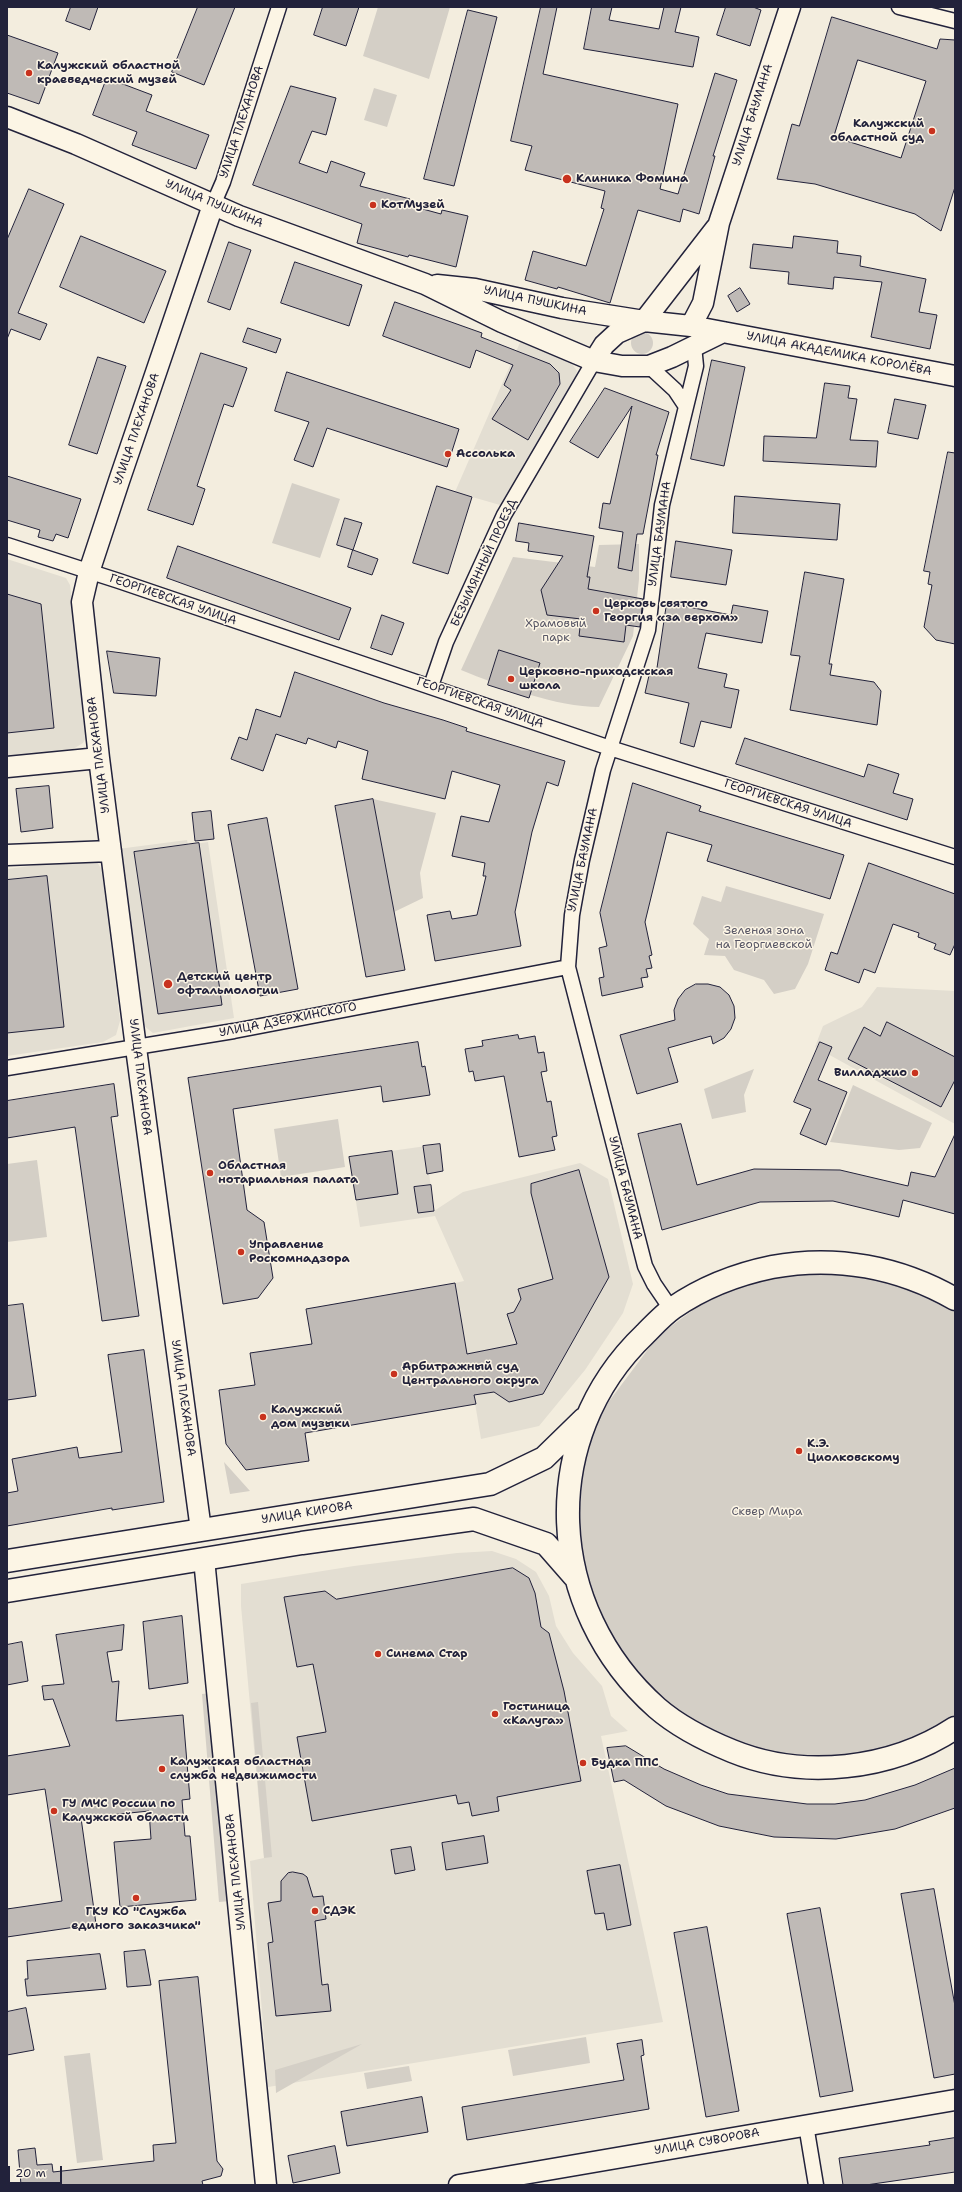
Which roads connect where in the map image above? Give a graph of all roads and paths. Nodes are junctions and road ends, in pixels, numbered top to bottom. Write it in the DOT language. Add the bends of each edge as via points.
graph roads {
  1 [pos="279,7"];
  2 [pos="790,7"];
  3 [pos="899,7"];
  4 [pos="955,21"];
  5 [pos="7,117"];
  6 [pos="213,205"];
  7 [pos="719,223"];
  8 [pos="425,284"];
  9 [pos="644,321"];
  10 [pos="691,326"];
  11 [pos="723,332"];
  12 [pos="617,333"];
  13 [pos="694,346"];
  14 [pos="594,361"];
  15 [pos="622,366"];
  16 [pos="649,366"];
  17 [pos="955,376"];
  18 [pos="685,406"];
  19 [pos="7,546"];
  20 [pos="89,572"];
  21 [pos="431,686"];
  22 [pos="610,748"];
  23 [pos="99,758"];
  24 [pos="7,767"];
  25 [pos="111,851"];
  26 [pos="7,854"];
  27 [pos="955,857"];
  28 [pos="568,967"];
  29 [pos="136,1048"];
  30 [pos="7,1068"];
  31 [pos="951,1293"];
  32 [pos="671,1309"];
  33 [pos="587,1417"];
  34 [pos="201,1530"];
  35 [pos="204,1559"];
  36 [pos="7,1561"];
  37 [pos="574,1576"];
  38 [pos="7,1591"];
  39 [pos="955,1728"];
  40 [pos="955,2100"];
  41 [pos="806,2125"];
  42 [pos="266,2185"];
  43 [pos="459,2185"];
  44 [pos="816,2185"];
  1 -- 6 [label="street, УЛИЦА ПЛЕХАНОВА" via="223,182"];
  2 -- 7 [label="street, УЛИЦА БАУМАНА"];
  3 -- 4 [label="street"];
  5 -- 6 [label="street, УЛИЦА ПУШКИНА" via="76,144"];
  6 -- 8 [label="street, УЛИЦА ПУШКИНА"];
  6 -- 20 [label="street, УЛИЦА ПЛЕХАНОВА"];
  7 -- 9 [label="street, УЛИЦА БАУМАНА"];
  7 -- 10 [label="street, УЛИЦА БАУМАНА" via="703,303"];
  8 -- 9 [label="street, УЛИЦА ПУШКИНА" via="475,289 562,308"];
  8 -- 14 [label="street, УЛИЦА ПУШКИНА" via="502,322"];
  9 -- 10 [label="street, УЛИЦА ПУШКИНА"];
  9 -- 12 [label="street"];
  10 -- 11 [label="street, УЛИЦА АКАДЕМИКА КОРОЛЁВА"];
  10 -- 13 [label="street" via="695,333"];
  11 -- 13 [label="street"];
  11 -- 17 [label="street, УЛИЦА АКАДЕМИКА КОРОЛЁВА"];
  12 -- 14 [label="street" via="604,345"];
  12 -- 15 [label="street" via="612,345 614,355"];
  13 -- 16 [label="street"];
  13 -- 18 [label="street, УЛИЦА БАУМАНА" via="696,366"];
  14 -- 15 [label="street, УЛИЦА ПУШКИНА"];
  14 -- 21 [label="street, БЕЗЫМЯННЫЙ ПРОЕЗД" via="504,515 446,642"];
  15 -- 16 [label="street, УЛИЦА ПУШКИНА"];
  16 -- 18 [label="street" via="674,390"];
  18 -- 22 [label="street, УЛИЦА БАУМАНА" via="662,505 648,630"];
  19 -- 20 [label="street, ГЕОРГИЕВСКАЯ УЛИЦА"];
  20 -- 21 [label="street, ГЕОРГИЕВСКАЯ УЛИЦА"];
  20 -- 23 [label="street, УЛИЦА ПЛЕХАНОВА" via="82,602"];
  21 -- 22 [label="street, ГЕОРГИЕВСКАЯ УЛИЦА"];
  22 -- 27 [label="street, ГЕОРГИЕВСКАЯ УЛИЦА"];
  22 -- 28 [label="street, УЛИЦА БАУМАНА" via="582,860 572,916"];
  23 -- 24 [label="street"];
  23 -- 25 [label="street, УЛИЦА ПЛЕХАНОВА"];
  25 -- 26 [label="street"];
  25 -- 29 [label="street, УЛИЦА ПЛЕХАНОВА"];
  28 -- 29 [label="street, УЛИЦА ДЗЕРЖИНСКОГО"];
  28 -- 32 [label="street, УЛИЦА БАУМАНА" via="645,1266"];
  29 -- 30 [label="street, УЛИЦА ДЗЕРЖИНСКОГО"];
  29 -- 34 [label="street, УЛИЦА ПЛЕХАНОВА"];
  31 -- 32 [label="main road" via="897,1273 856,1264 799,1262 750,1271 704,1290"];
  32 -- 33 [label="main road" via="626,1352 598,1393"];
  33 -- 34 [label="main road, УЛИЦА КИРОВА" via="544,1458 490,1484"];
  33 -- 37 [label="main road" via="578,1439 568,1487 568,1539"];
  34 -- 35 [label="main road"];
  34 -- 36 [label="main road, УЛИЦА КИРОВА"];
  35 -- 37 [label="main road" via="474,1519 546,1544"];
  35 -- 38 [label="main road"];
  35 -- 42 [label="street, УЛИЦА ПЛЕХАНОВА"];
  37 -- 39 [label="main road" via="596,1632 623,1674 658,1709 699,1737 745,1757 794,1767 844,1767 892,1758 938,1739"];
  40 -- 41 [label="street, УЛИЦА СУВОРОВА"];
  41 -- 43 [label="street, УЛИЦА СУВОРОВА"];
  41 -- 44 [label="street"];
}
